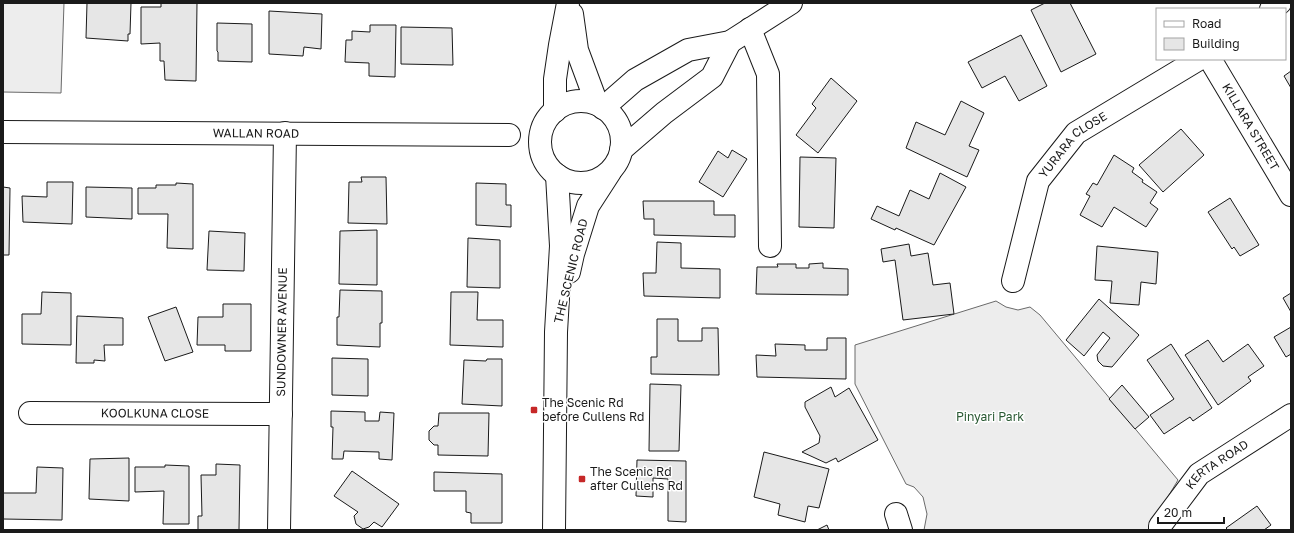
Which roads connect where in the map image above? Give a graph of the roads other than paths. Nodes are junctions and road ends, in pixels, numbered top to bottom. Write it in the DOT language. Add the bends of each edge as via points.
graph roads {
  1 [pos="570,3"];
  2 [pos="790,3"];
  3 [pos="750,29"];
  4 [pos="730,42"];
  5 [pos="1197,60"];
  6 [pos="1211,60"];
  7 [pos="600,106"];
  8 [pos="555,110"];
  9 [pos="3,132"];
  10 [pos="285,133"];
  11 [pos="509,135"];
  12 [pos="616,160"];
  13 [pos="557,175"];
  14 [pos="1291,195"];
  15 [pos="770,246"];
  16 [pos="1013,281"];
  17 [pos="556,332"];
  18 [pos="30,413"];
  19 [pos="281,414"];
  20 [pos="1291,416"];
  21 [pos="279,530"];
  22 [pos="554,530"];
  23 [pos="1160,530"];
  1 -- 7 [label="street" via="577,50"];
  1 -- 8 [label="street" via="555,79"];
  2 -- 3 [label="street, THE SCENIC ROAD"];
  3 -- 4 [label="street, THE SCENIC ROAD"];
  3 -- 15 [label="street" via="768,74"];
  4 -- 7 [label="street, THE SCENIC ROAD" via="688,50 635,80"];
  4 -- 12 [label="street, THE SCENIC ROAD" via="712,77 664,112"];
  5 -- 16 [label="street, YURARA CLOSE" via="1076,132 1038,181"];
  6 -- 14 [label="street, KILLARA STREET"];
  7 -- 8 [label="street" via="575,101"];
  7 -- 12 [label="street" via="619,126 622,138"];
  8 -- 13 [label="street" via="544,125 540,143 548,166"];
  9 -- 10 [label="street, WALLAN ROAD"];
  10 -- 11 [label="street, WALLAN ROAD"];
  10 -- 19 [label="street, SUNDOWNER AVENUE"];
  12 -- 13 [label="street" via="602,177 591,182 579,183"];
  12 -- 17 [label="street, THE SCENIC ROAD" via="588,206 573,254"];
  13 -- 17 [label="street, THE SCENIC ROAD" via="561,246"];
  17 -- 22 [label="street, THE SCENIC ROAD"];
  18 -- 19 [label="street, KOOLKUNA CLOSE"];
  19 -- 21 [label="street, SUNDOWNER AVENUE"];
  20 -- 23 [label="street, KERTA ROAD" via="1199,474 1160,526"];
}
